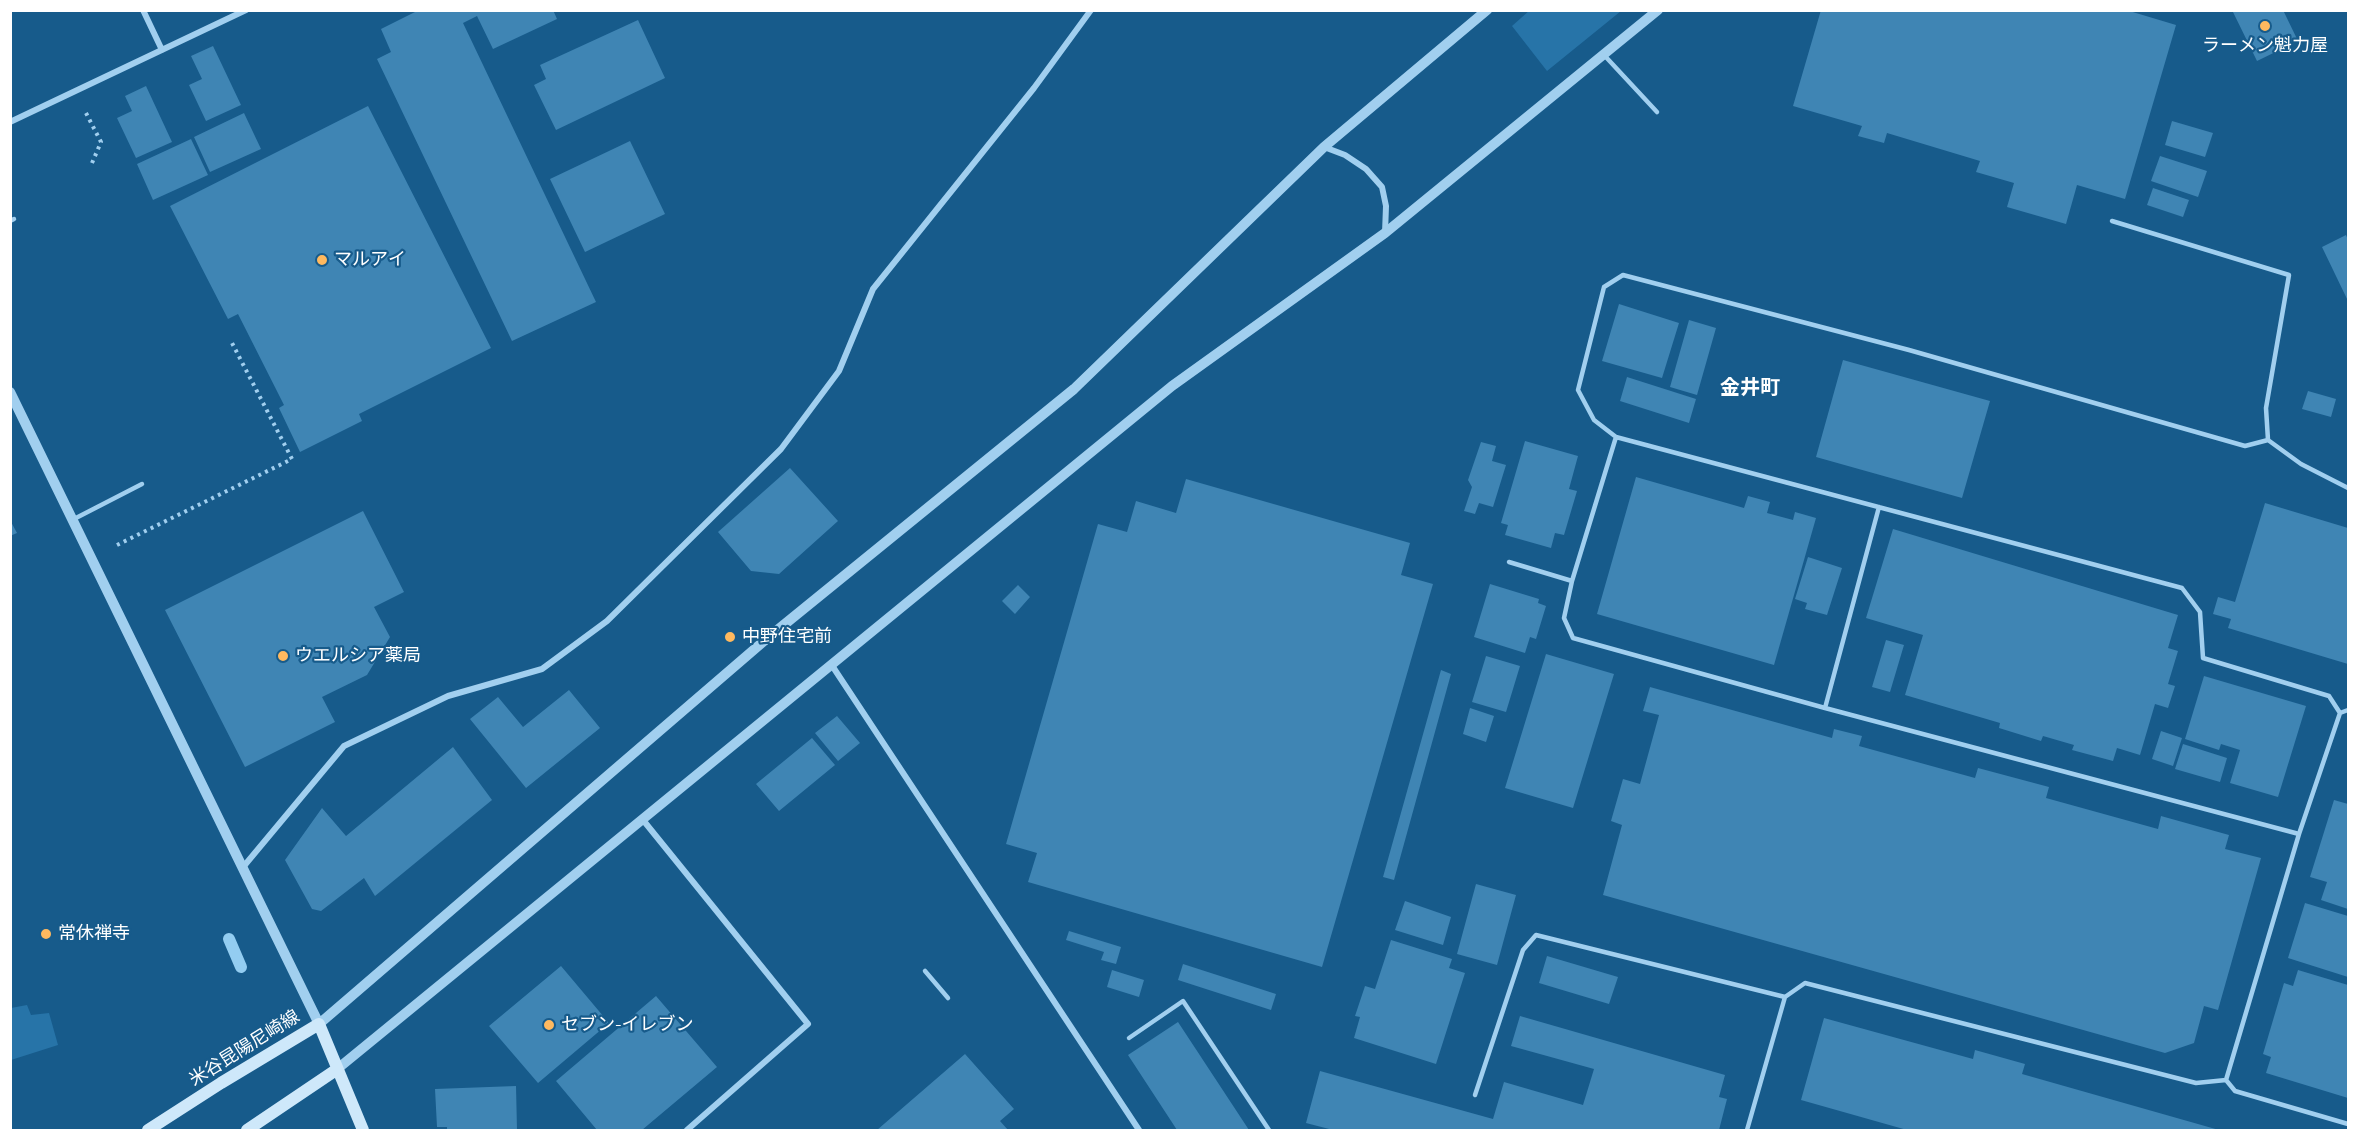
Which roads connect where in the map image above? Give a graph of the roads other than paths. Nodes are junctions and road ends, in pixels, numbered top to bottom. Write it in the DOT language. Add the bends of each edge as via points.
graph roads {
  1 [pos="143,10"];
  2 [pos="246,10"];
  3 [pos="1091,10"];
  4 [pos="1487,10"];
  5 [pos="1658,10"];
  6 [pos="162,50"];
  7 [pos="1604,55"];
  8 [pos="1657,112"];
  9 [pos="10,122"];
  10 [pos="1324,147"];
  11 [pos="2112,221"];
  12 [pos="1385,233"];
  13 [pos="10,392"];
  14 [pos="1616,437"];
  15 [pos="2268,440"];
  16 [pos="142,484"];
  17 [pos="2349,488"];
  18 [pos="1879,507"];
  19 [pos="71,520"];
  20 [pos="1509,562"];
  21 [pos="1572,581"];
  22 [pos="831,663"];
  23 [pos="1826,708"];
  24 [pos="2349,710"];
  25 [pos="2340,712"];
  26 [pos="643,820"];
  27 [pos="2299,834"];
  28 [pos="244,866"];
  29 [pos="926,971"];
  30 [pos="1785,997"];
  31 [pos="948,998"];
  32 [pos="319,1024"];
  33 [pos="1129,1038"];
  34 [pos="336,1070"];
  35 [pos="2226,1080"];
  36 [pos="1475,1095"];
  37 [pos="2349,1124"];
  38 [pos="148,1131"];
  39 [pos="247,1131"];
  40 [pos="363,1131"];
  41 [pos="687,1131"];
  42 [pos="1138,1131"];
  43 [pos="1269,1131"];
  44 [pos="1747,1131"];
  1 -- 6 [label="street"];
  2 -- 6 [label="street"];
  3 -- 28 [label="street" via="1034,88 873,289 839,371 781,449 607,621 542,669 448,696 344,747"];
  4 -- 10 [label="street"];
  5 -- 7 [label="street"];
  6 -- 9 [label="street"];
  7 -- 8 [label="lane"];
  7 -- 12 [label="street"];
  10 -- 12 [label="street" via="1366,169 1382,187"];
  10 -- 32 [label="street" via="1074,389 764,641"];
  11 -- 15 [label="lane" via="2289,275 2266,408"];
  12 -- 22 [label="street" via="1172,386"];
  13 -- 19 [label="street"];
  14 -- 15 [label="lane" via="1594,420 1578,390 1604,287 1623,275 1909,350 2245,446"];
  14 -- 18 [label="lane"];
  14 -- 21 [label="lane"];
  15 -- 17 [label="lane" via="2301,464"];
  16 -- 19 [label="lane"];
  18 -- 23 [label="lane"];
  18 -- 25 [label="lane" via="2182,588 2200,612 2203,658 2329,696"];
  19 -- 28 [label="street"];
  20 -- 21 [label="lane"];
  21 -- 23 [label="lane" via="1564,618 1574,638"];
  22 -- 26 [label="street"];
  22 -- 42 [label="street"];
  23 -- 27 [label="lane"];
  24 -- 25 [label="lane"];
  25 -- 27 [label="lane"];
  26 -- 34 [label="street"];
  26 -- 41 [label="street" via="808,1024"];
  27 -- 35 [label="lane"];
  28 -- 32 [label="street"];
  29 -- 31 [label="lane"];
  30 -- 35 [label="lane" via="1805,983 2196,1083"];
  30 -- 36 [label="lane" via="1536,935 1523,950"];
  30 -- 44 [label="lane"];
  32 -- 34 [label="main road, 米谷昆陽尼崎線"];
  32 -- 38 [label="main road, 米谷昆陽尼崎線"];
  33 -- 43 [label="lane" via="1183,1001"];
  34 -- 39 [label="main road"];
  34 -- 40 [label="main road, 米谷昆陽尼崎線"];
  35 -- 37 [label="lane" via="2235,1091"];
}
